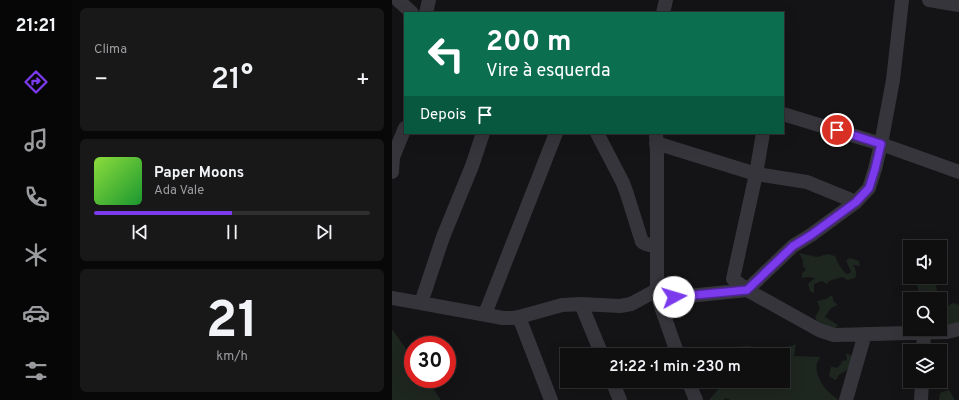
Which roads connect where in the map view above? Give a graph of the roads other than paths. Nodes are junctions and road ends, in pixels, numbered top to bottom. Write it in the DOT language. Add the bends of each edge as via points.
graph roads {
  1 [pos="398,0"];
  2 [pos="430,0"];
  3 [pos="666,0"];
  4 [pos="902,0"];
  5 [pos="929,0"];
  6 [pos="959,5"];
  7 [pos="411,12"];
  8 [pos="426,12"];
  9 [pos="663,12"];
  10 [pos="784,114"];
  11 [pos="404,130"];
  12 [pos="483,134"];
  13 [pos="556,134"];
  14 [pos="598,134"];
  15 [pos="763,134"];
  16 [pos="656,138"];
  17 [pos="881,144"];
  18 [pos="393,157"];
  19 [pos="392,172"];
  20 [pos="959,172"];
  21 [pos="756,174"];
  22 [pos="856,202"];
  23 [pos="658,247"];
  24 [pos="747,290"];
  25 [pos="658,295"];
  26 [pos="392,298"];
  27 [pos="421,303"];
  28 [pos="581,304"];
  29 [pos="485,314"];
  30 [pos="519,317"];
  31 [pos="959,329"];
  32 [pos="947,332"];
  33 [pos="903,333"];
  34 [pos="865,334"];
  35 [pos="599,348"];
  36 [pos="676,348"];
  37 [pos="615,388"];
  38 [pos="691,388"];
  39 [pos="922,388"];
  40 [pos="551,400"];
  41 [pos="620,400"];
  42 [pos="696,400"];
  43 [pos="846,400"];
  44 [pos="921,400"];
  1 -- 7 [label="street"];
  2 -- 8 [label="street"];
  3 -- 9 [label="street"];
  4 -- 17 [label="street" via="893,80"];
  5 -- 6 [label="street"];
  10 -- 17 [label="street"];
  11 -- 18 [label="street"];
  12 -- 27 [label="street"];
  13 -- 29 [label="street"];
  14 -- 23 [label="street" via="623,183 642,242"];
  15 -- 21 [label="street"];
  16 -- 21 [label="street"];
  16 -- 23 [label="street"];
  17 -- 20 [label="street"];
  17 -- 22 [label="street" via="869,188"];
  18 -- 19 [label="street"];
  21 -- 22 [label="street" via="808,182"];
  21 -- 24 [label="street" via="733,279"];
  22 -- 24 [label="street" via="793,246"];
  23 -- 25 [label="street"];
  24 -- 25 [label="street"];
  24 -- 34 [label="street" via="819,330 834,335"];
  25 -- 28 [label="street" via="620,306"];
  25 -- 36 [label="street"];
  26 -- 27 [label="street"];
  27 -- 29 [label="street"];
  28 -- 30 [label="street" via="562,305"];
  28 -- 35 [label="street"];
  29 -- 30 [label="street" via="503,318"];
  30 -- 40 [label="street"];
  31 -- 32 [label="street"];
  33 -- 34 [label="street"];
  34 -- 43 [label="street"];
  37 -- 41 [label="street"];
  38 -- 42 [label="street"];
  39 -- 44 [label="street"];
}
